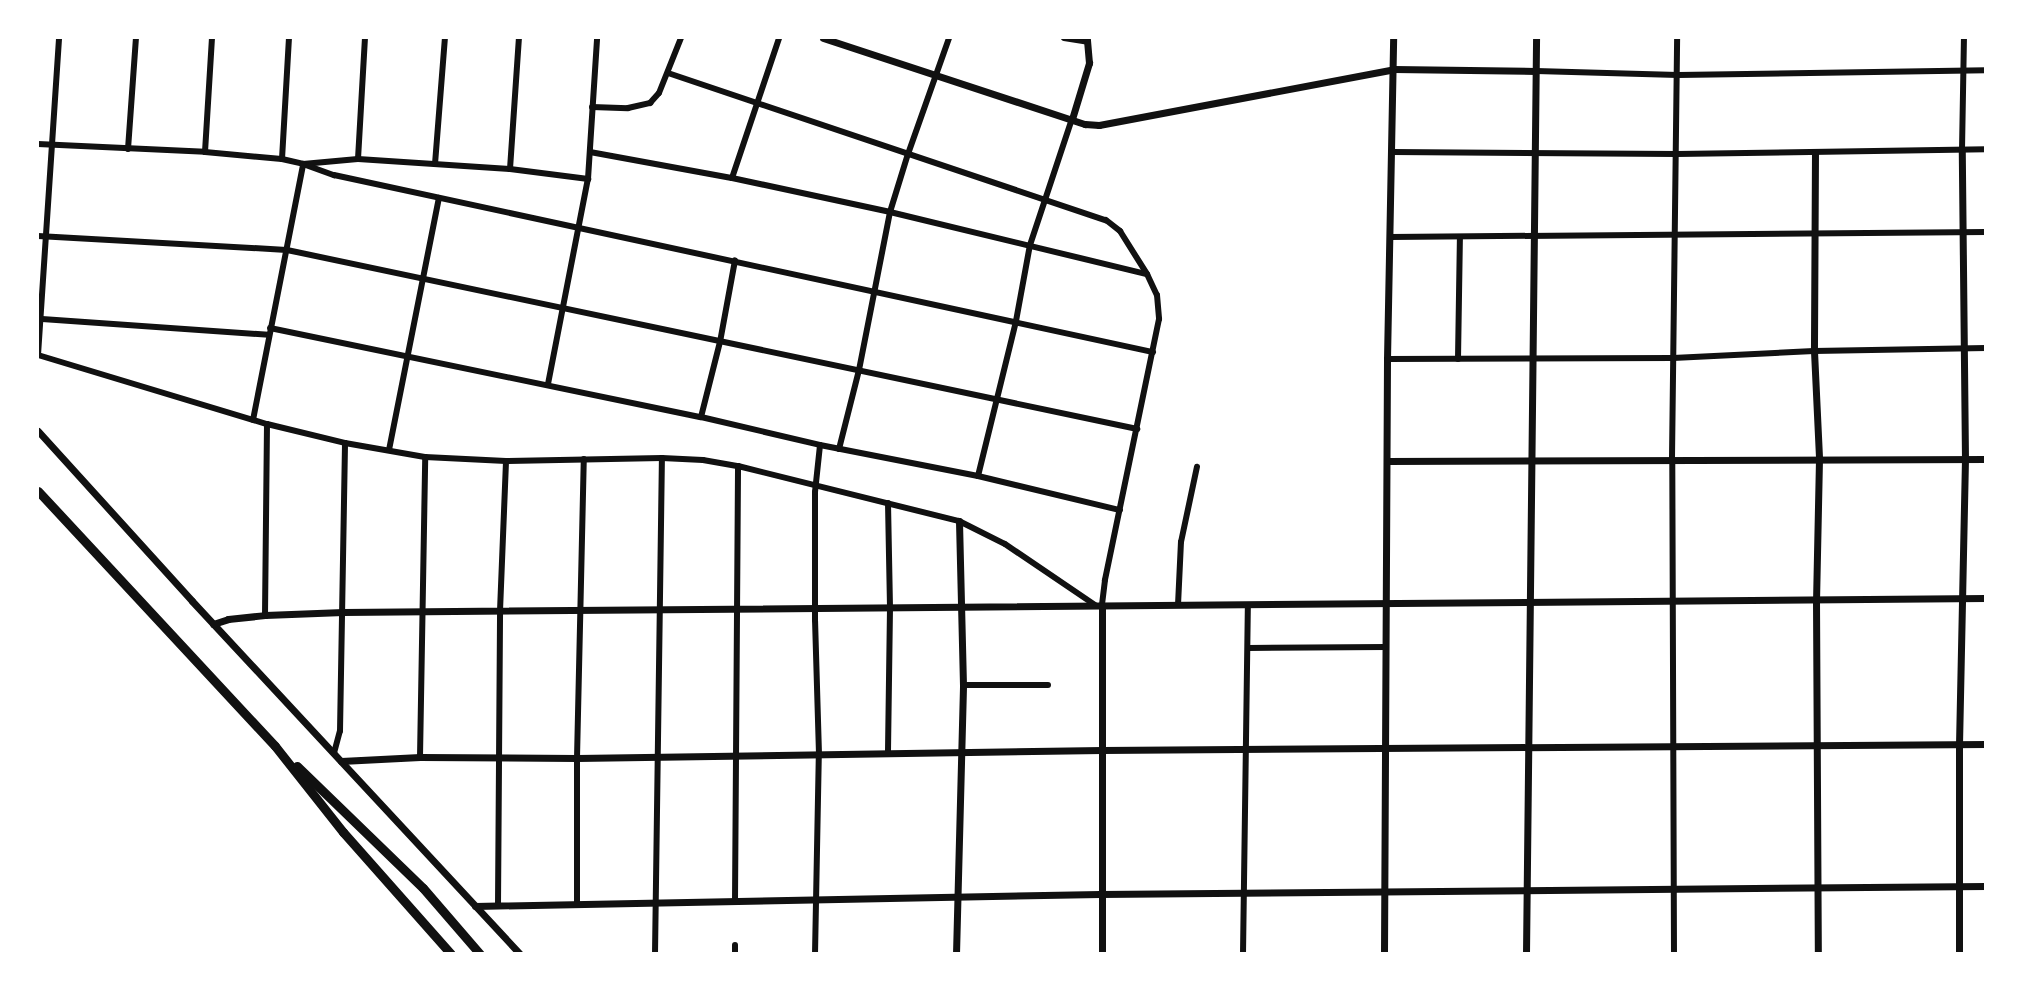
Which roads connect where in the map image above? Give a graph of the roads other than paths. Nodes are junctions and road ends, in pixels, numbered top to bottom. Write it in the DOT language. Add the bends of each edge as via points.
graph roads {
  1 [pos="59,38"];
  2 [pos="136,38"];
  3 [pos="212,38"];
  4 [pos="289,38"];
  5 [pos="365,38"];
  6 [pos="445,38"];
  7 [pos="519,38"];
  8 [pos="597,38"];
  9 [pos="681,38"];
  10 [pos="779,38"];
  11 [pos="823,38"];
  12 [pos="949,38"];
  13 [pos="1064,38"];
  14 [pos="1393,38"];
  15 [pos="1536,38"];
  16 [pos="1677,38"];
  17 [pos="1964,38"];
  18 [pos="1088,40"];
  19 [pos="1394,69"];
  20 [pos="1986,70"];
  21 [pos="1536,71"];
  22 [pos="1963,71"];
  23 [pos="668,73"];
  24 [pos="936,74"];
  25 [pos="1678,75"];
  26 [pos="757,105"];
  27 [pos="592,107"];
  28 [pos="1071,119"];
  29 [pos="38,144"];
  30 [pos="52,146"];
  31 [pos="128,149"];
  32 [pos="1986,149"];
  33 [pos="1962,150"];
  34 [pos="206,152"];
  35 [pos="590,152"];
  36 [pos="1392,152"];
  37 [pos="1815,152"];
  38 [pos="908,154"];
  39 [pos="1534,154"];
  40 [pos="1677,154"];
  41 [pos="282,159"];
  42 [pos="358,159"];
  43 [pos="303,164"];
  44 [pos="435,164"];
  45 [pos="510,169"];
  46 [pos="732,178"];
  47 [pos="588,179"];
  48 [pos="439,198"];
  49 [pos="1044,200"];
  50 [pos="890,212"];
  51 [pos="580,228"];
  52 [pos="1963,232"];
  53 [pos="1986,232"];
  54 [pos="1814,234"];
  55 [pos="1533,235"];
  56 [pos="1676,235"];
  57 [pos="38,236"];
  58 [pos="48,237"];
  59 [pos="1390,237"];
  60 [pos="1460,237"];
  61 [pos="1029,245"];
  62 [pos="287,250"];
  63 [pos="735,260"];
  64 [pos="1147,274"];
  65 [pos="425,277"];
  66 [pos="875,291"];
  67 [pos="563,309"];
  68 [pos="42,319"];
  69 [pos="1016,321"];
  70 [pos="269,331"];
  71 [pos="720,342"];
  72 [pos="1962,348"];
  73 [pos="1986,348"];
  74 [pos="1814,351"];
  75 [pos="1153,352"];
  76 [pos="38,355"];
  77 [pos="409,356"];
  78 [pos="1673,358"];
  79 [pos="1387,359"];
  80 [pos="1458,359"];
  81 [pos="1532,360"];
  82 [pos="859,370"];
  83 [pos="548,384"];
  84 [pos="997,401"];
  85 [pos="701,417"];
  86 [pos="253,420"];
  87 [pos="267,424"];
  88 [pos="1137,429"];
  89 [pos="38,431"];
  90 [pos="345,443"];
  91 [pos="820,445"];
  92 [pos="839,448"];
  93 [pos="389,450"];
  94 [pos="425,457"];
  95 [pos="662,458"];
  96 [pos="1672,458"];
  97 [pos="584,459"];
  98 [pos="1819,459"];
  99 [pos="1965,459"];
  100 [pos="1986,459"];
  101 [pos="1532,460"];
  102 [pos="506,461"];
  103 [pos="1387,461"];
  104 [pos="738,466"];
  105 [pos="1197,467"];
  106 [pos="978,476"];
  107 [pos="815,485"];
  108 [pos="38,494"];
  109 [pos="888,503"];
  110 [pos="1120,510"];
  111 [pos="959,521"];
  112 [pos="1986,598"];
  113 [pos="1963,599"];
  114 [pos="1816,600"];
  115 [pos="1672,601"];
  116 [pos="1530,602"];
  117 [pos="1386,603"];
  118 [pos="1248,604"];
  119 [pos="1178,605"];
  120 [pos="1099,606"];
  121 [pos="960,607"];
  122 [pos="815,608"];
  123 [pos="890,608"];
  124 [pos="660,609"];
  125 [pos="738,609"];
  126 [pos="581,610"];
  127 [pos="500,611"];
  128 [pos="343,612"];
  129 [pos="422,612"];
  130 [pos="265,615"];
  131 [pos="213,624"];
  132 [pos="1248,648"];
  133 [pos="1386,648"];
  134 [pos="963,685"];
  135 [pos="1048,685"];
  136 [pos="1986,744"];
  137 [pos="1818,745"];
  138 [pos="1959,745"];
  139 [pos="275,746"];
  140 [pos="1673,746"];
  141 [pos="1530,747"];
  142 [pos="1386,748"];
  143 [pos="1246,749"];
  144 [pos="1102,750"];
  145 [pos="962,752"];
  146 [pos="334,753"];
  147 [pos="819,754"];
  148 [pos="888,754"];
  149 [pos="737,755"];
  150 [pos="420,757"];
  151 [pos="658,757"];
  152 [pos="500,758"];
  153 [pos="577,758"];
  154 [pos="341,761"];
  155 [pos="1986,886"];
  156 [pos="1961,887"];
  157 [pos="1674,890"];
  158 [pos="1817,890"];
  159 [pos="1529,891"];
  160 [pos="1384,892"];
  161 [pos="1244,893"];
  162 [pos="1100,894"];
  163 [pos="958,897"];
  164 [pos="816,900"];
  165 [pos="735,901"];
  166 [pos="656,903"];
  167 [pos="577,905"];
  168 [pos="475,906"];
  169 [pos="498,906"];
  170 [pos="468,940"];
  171 [pos="735,945"];
  172 [pos="451,954"];
  173 [pos="480,954"];
  174 [pos="488,954"];
  175 [pos="520,954"];
  176 [pos="655,954"];
  177 [pos="735,954"];
  178 [pos="815,954"];
  179 [pos="956,954"];
  180 [pos="1102,954"];
  181 [pos="1243,954"];
  182 [pos="1384,954"];
  183 [pos="1526,954"];
  184 [pos="1674,954"];
  185 [pos="1818,954"];
  186 [pos="1959,954"];
  1 -- 30 [label="street"];
  2 -- 31 [label="street"];
  3 -- 34 [label="street"];
  4 -- 41 [label="street"];
  5 -- 42 [label="street"];
  6 -- 44 [label="street"];
  7 -- 45 [label="street"];
  8 -- 27 [label="street"];
  9 -- 23 [label="street"];
  10 -- 26 [label="street"];
  11 -- 24 [label="street"];
  12 -- 24 [label="street"];
  13 -- 18 [label="street"];
  14 -- 19 [label="street"];
  15 -- 21 [label="street"];
  16 -- 25 [label="street"];
  17 -- 22 [label="street"];
  18 -- 28 [label="street" via="1089,63"];
  19 -- 21 [label="street"];
  19 -- 28 [label="street" via="1113,123"];
  19 -- 36 [label="street"];
  20 -- 22 [label="street"];
  21 -- 25 [label="street"];
  21 -- 39 [label="street"];
  22 -- 25 [label="street"];
  22 -- 33 [label="street"];
  23 -- 26 [label="street"];
  23 -- 27 [label="street" via="650,103 628,108"];
  24 -- 28 [label="street"];
  24 -- 38 [label="street"];
  25 -- 40 [label="street"];
  26 -- 38 [label="street"];
  26 -- 46 [label="street"];
  27 -- 35 [label="street"];
  28 -- 49 [label="street"];
  29 -- 30 [label="street"];
  30 -- 31 [label="street"];
  30 -- 58 [label="street"];
  31 -- 34 [label="street"];
  32 -- 33 [label="street"];
  33 -- 37 [label="street"];
  33 -- 52 [label="street"];
  34 -- 41 [label="street"];
  35 -- 46 [label="street"];
  35 -- 47 [label="street"];
  36 -- 39 [label="street"];
  36 -- 59 [label="street"];
  37 -- 40 [label="street"];
  37 -- 54 [label="street"];
  38 -- 49 [label="street"];
  38 -- 50 [label="street"];
  39 -- 40 [label="street"];
  39 -- 55 [label="street"];
  40 -- 56 [label="street"];
  41 -- 43 [label="street"];
  42 -- 43 [label="street"];
  42 -- 44 [label="street"];
  43 -- 48 [label="street" via="334,175"];
  43 -- 62 [label="street"];
  44 -- 45 [label="street"];
  45 -- 47 [label="street"];
  46 -- 50 [label="street"];
  47 -- 51 [label="street"];
  48 -- 51 [label="street"];
  48 -- 65 [label="street"];
  49 -- 61 [label="street"];
  49 -- 64 [label="street" via="1106,220 1120,231"];
  50 -- 61 [label="street"];
  50 -- 66 [label="street"];
  51 -- 63 [label="street"];
  51 -- 67 [label="street"];
  52 -- 53 [label="street"];
  52 -- 54 [label="street"];
  52 -- 72 [label="street"];
  54 -- 56 [label="street"];
  54 -- 74 [label="street"];
  55 -- 56 [label="street"];
  55 -- 60 [label="street"];
  55 -- 81 [label="street"];
  56 -- 78 [label="street"];
  57 -- 58 [label="street"];
  58 -- 62 [label="street"];
  58 -- 68 [label="street"];
  59 -- 60 [label="street"];
  59 -- 79 [label="street"];
  60 -- 80 [label="street"];
  61 -- 64 [label="street"];
  61 -- 69 [label="street"];
  62 -- 65 [label="street"];
  62 -- 70 [label="street"];
  63 -- 66 [label="street"];
  63 -- 71 [label="street"];
  64 -- 75 [label="street" via="1160,308"];
  65 -- 67 [label="street"];
  65 -- 77 [label="street"];
  66 -- 69 [label="street"];
  66 -- 82 [label="street"];
  67 -- 71 [label="street"];
  67 -- 83 [label="street"];
  68 -- 70 [label="street"];
  68 -- 76 [label="street"];
  69 -- 75 [label="street"];
  69 -- 84 [label="street"];
  70 -- 77 [label="street"];
  70 -- 86 [label="street"];
  71 -- 82 [label="street"];
  71 -- 85 [label="street"];
  72 -- 73 [label="street"];
  72 -- 74 [label="street"];
  72 -- 99 [label="street"];
  74 -- 78 [label="street"];
  74 -- 98 [label="street"];
  75 -- 88 [label="street"];
  76 -- 86 [label="street"];
  77 -- 83 [label="street"];
  77 -- 93 [label="street"];
  78 -- 81 [label="street"];
  78 -- 96 [label="street"];
  79 -- 80 [label="street"];
  79 -- 103 [label="street"];
  80 -- 81 [label="street"];
  81 -- 101 [label="street"];
  82 -- 84 [label="street"];
  82 -- 92 [label="street"];
  83 -- 85 [label="street"];
  84 -- 88 [label="street"];
  84 -- 106 [label="street"];
  85 -- 91 [label="street"];
  86 -- 87 [label="street"];
  87 -- 90 [label="street"];
  87 -- 130 [label="street"];
  88 -- 110 [label="street"];
  89 -- 131 [label="street"];
  90 -- 93 [label="street"];
  90 -- 128 [label="street"];
  91 -- 92 [label="street"];
  91 -- 107 [label="street"];
  92 -- 106 [label="street"];
  93 -- 94 [label="street"];
  94 -- 102 [label="street"];
  94 -- 129 [label="street"];
  95 -- 97 [label="street"];
  95 -- 104 [label="street"];
  95 -- 124 [label="street"];
  96 -- 98 [label="street"];
  96 -- 101 [label="street"];
  96 -- 115 [label="street"];
  97 -- 102 [label="street"];
  97 -- 126 [label="street"];
  98 -- 99 [label="street"];
  98 -- 114 [label="street"];
  99 -- 100 [label="street"];
  99 -- 113 [label="street"];
  101 -- 103 [label="street"];
  101 -- 116 [label="street"];
  102 -- 127 [label="street"];
  103 -- 117 [label="street"];
  104 -- 107 [label="street"];
  104 -- 125 [label="street"];
  105 -- 119 [label="street" via="1181,542"];
  106 -- 110 [label="street"];
  107 -- 109 [label="street"];
  107 -- 122 [label="street"];
  108 -- 139 [label="main road"];
  109 -- 111 [label="street"];
  109 -- 123 [label="street"];
  110 -- 120 [label="street"];
  111 -- 120 [label="street" via="1005,544"];
  111 -- 121 [label="street"];
  112 -- 113 [label="street"];
  113 -- 114 [label="street"];
  113 -- 138 [label="street"];
  114 -- 115 [label="street"];
  114 -- 137 [label="street"];
  115 -- 116 [label="street"];
  115 -- 140 [label="street"];
  116 -- 117 [label="street"];
  116 -- 141 [label="street"];
  117 -- 118 [label="street"];
  117 -- 133 [label="street"];
  118 -- 119 [label="street"];
  118 -- 132 [label="street"];
  119 -- 120 [label="street"];
  120 -- 121 [label="street"];
  120 -- 144 [label="street"];
  121 -- 123 [label="street"];
  121 -- 134 [label="street"];
  122 -- 123 [label="street"];
  122 -- 125 [label="street"];
  122 -- 147 [label="street"];
  123 -- 148 [label="street"];
  124 -- 125 [label="street"];
  124 -- 126 [label="street"];
  124 -- 151 [label="street"];
  125 -- 149 [label="street"];
  126 -- 127 [label="street"];
  126 -- 153 [label="street"];
  127 -- 129 [label="street"];
  127 -- 152 [label="street"];
  128 -- 129 [label="street"];
  128 -- 130 [label="street"];
  128 -- 146 [label="street" via="340,731"];
  129 -- 150 [label="street"];
  130 -- 131 [label="street"];
  131 -- 146 [label="street"];
  132 -- 133 [label="street"];
  132 -- 143 [label="street"];
  133 -- 142 [label="street"];
  134 -- 135 [label="street"];
  134 -- 145 [label="street"];
  136 -- 138 [label="street"];
  137 -- 138 [label="street"];
  137 -- 140 [label="street"];
  137 -- 158 [label="street"];
  138 -- 156 [label="street"];
  139 -- 170 [label="main road" via="423,888"];
  139 -- 172 [label="main road" via="343,832"];
  140 -- 141 [label="street"];
  140 -- 157 [label="street"];
  141 -- 142 [label="street"];
  141 -- 159 [label="street"];
  142 -- 143 [label="street"];
  142 -- 160 [label="street"];
  143 -- 144 [label="street"];
  143 -- 161 [label="street"];
  144 -- 145 [label="street"];
  144 -- 162 [label="street"];
  145 -- 148 [label="street"];
  145 -- 163 [label="street"];
  146 -- 154 [label="street"];
  147 -- 148 [label="street"];
  147 -- 149 [label="street"];
  147 -- 164 [label="street"];
  149 -- 151 [label="street"];
  149 -- 165 [label="street"];
  150 -- 152 [label="street"];
  150 -- 154 [label="street"];
  151 -- 153 [label="street"];
  151 -- 166 [label="street"];
  152 -- 153 [label="street"];
  152 -- 169 [label="street"];
  153 -- 167 [label="street"];
  154 -- 168 [label="street"];
  155 -- 156 [label="street"];
  156 -- 158 [label="street"];
  156 -- 186 [label="street"];
  157 -- 158 [label="street"];
  157 -- 159 [label="street"];
  157 -- 184 [label="street"];
  158 -- 185 [label="street"];
  159 -- 160 [label="street"];
  159 -- 183 [label="street"];
  160 -- 161 [label="street"];
  160 -- 182 [label="street"];
  161 -- 162 [label="street"];
  161 -- 181 [label="street"];
  162 -- 163 [label="street"];
  162 -- 180 [label="street"];
  163 -- 164 [label="street"];
  163 -- 179 [label="street"];
  164 -- 165 [label="street"];
  164 -- 178 [label="street"];
  165 -- 166 [label="street"];
  166 -- 167 [label="street"];
  166 -- 176 [label="street"];
  167 -- 169 [label="street"];
  168 -- 169 [label="street"];
  168 -- 175 [label="street"];
  170 -- 173 [label="main road"];
  170 -- 174 [label="main road"];
  171 -- 177 [label="street"];
}
